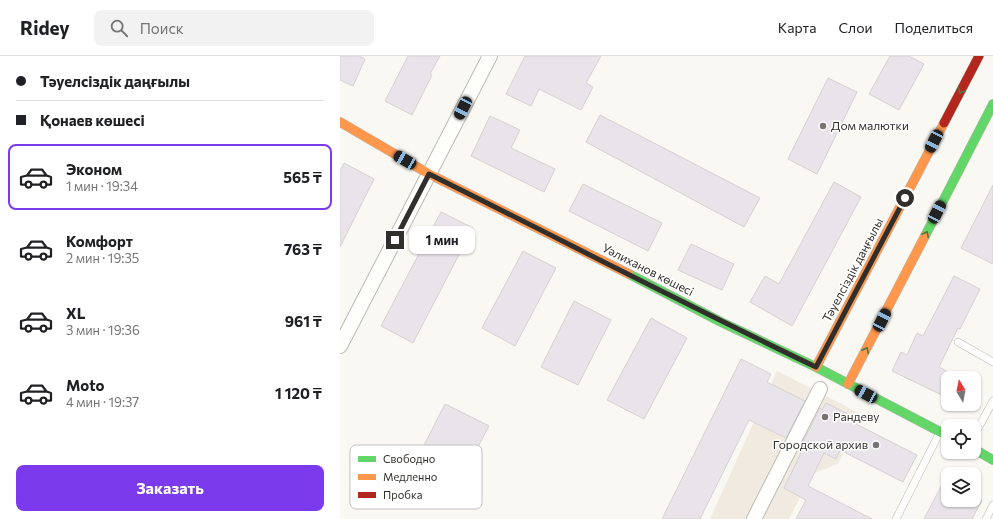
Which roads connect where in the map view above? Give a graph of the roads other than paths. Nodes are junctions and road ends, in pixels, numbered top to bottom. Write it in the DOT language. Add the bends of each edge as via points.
graph roads {
  1 [pos="490,56"];
  2 [pos="979,56"];
  3 [pos="993,104"];
  4 [pos="342,124"];
  5 [pos="340,134"];
  6 [pos="429,174"];
  7 [pos="958,342"];
  8 [pos="340,346"];
  9 [pos="993,362"];
  10 [pos="816,367"];
  11 [pos="848,384"];
  12 [pos="820,389"];
  13 [pos="993,402"];
  14 [pos="981,423"];
  15 [pos="941,432"];
  16 [pos="941,439"];
  17 [pos="981,453"];
  18 [pos="993,460"];
  19 [pos="993,506"];
  20 [pos="754,519"];
  21 [pos="896,519"];
  22 [pos="986,519"];
  1 -- 6 [label="street"];
  2 -- 10 [label="street, Тәуелсіздік даңғылы, one-way"];
  11 -- 3 [label="street, one-way"];
  4 -- 5 [label="lane"];
  4 -- 6 [label="street, Уәлиханов көшесі"];
  6 -- 8 [label="street"];
  6 -- 10 [label="street, Уәлиханов көшесі" via="721,322"];
  7 -- 9 [label="lane"];
  10 -- 11 [label="street, Уәлиханов көшесі"];
  11 -- 15 [label="street, Уәлиханов көшесі"];
  12 -- 20 [label="street"];
  13 -- 14 [label="lane"];
  16 -- 21 [label="lane"];
  17 -- 18 [label="street"];
  19 -- 22 [label="lane"];
}
